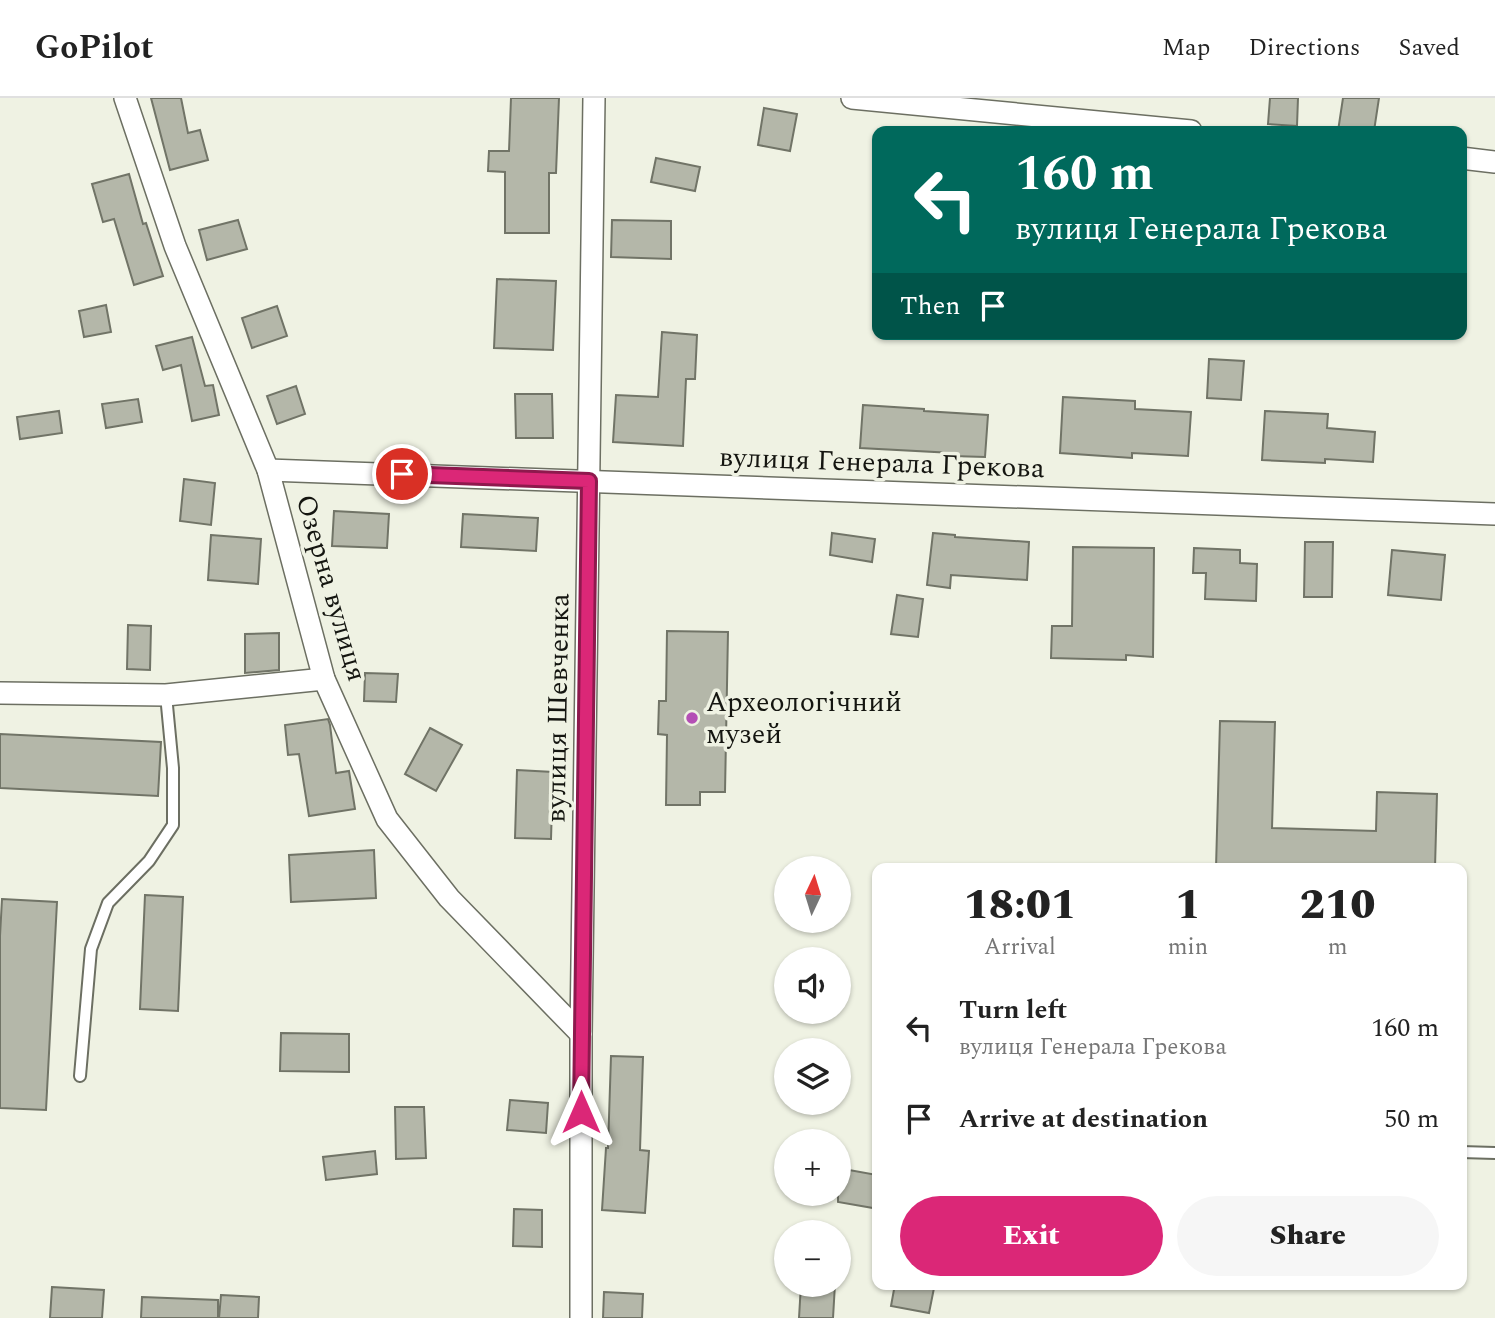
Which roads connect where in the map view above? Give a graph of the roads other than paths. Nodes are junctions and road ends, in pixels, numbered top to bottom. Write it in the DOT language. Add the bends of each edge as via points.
graph roads {
  1 [pos="125,98"];
  2 [pos="594,98"];
  3 [pos="852,98"];
  4 [pos="877,99"];
  5 [pos="1142,126"];
  6 [pos="1467,159"];
  7 [pos="1495,162"];
  8 [pos="268,470"];
  9 [pos="589,481"];
  10 [pos="1495,514"];
  11 [pos="324,679"];
  12 [pos="0,693"];
  13 [pos="166,695"];
  14 [pos="581,1034"];
  15 [pos="80,1076"];
  16 [pos="1467,1152"];
  17 [pos="1495,1153"];
  18 [pos="581,1318"];
  1 -- 8 [label="street, Озерна вулиця" via="175,246"];
  2 -- 9 [label="street, вулиця Шевченка"];
  3 -- 4 [label="street"];
  4 -- 5 [label="street"];
  6 -- 7 [label="street"];
  8 -- 9 [label="street, вулиця Генерала Грекова"];
  8 -- 11 [label="street, Озерна вулиця"];
  9 -- 10 [label="street, вулиця Генерала Грекова"];
  9 -- 14 [label="street, вулиця Шевченка"];
  11 -- 13 [label="street"];
  11 -- 14 [label="street, Озерна вулиця" via="387,819 449,898"];
  12 -- 13 [label="street"];
  13 -- 15 [label="lane" via="173,825 149,861 108,903 91,949"];
  14 -- 18 [label="street, вулиця Шевченка"];
  16 -- 17 [label="lane"];
}
